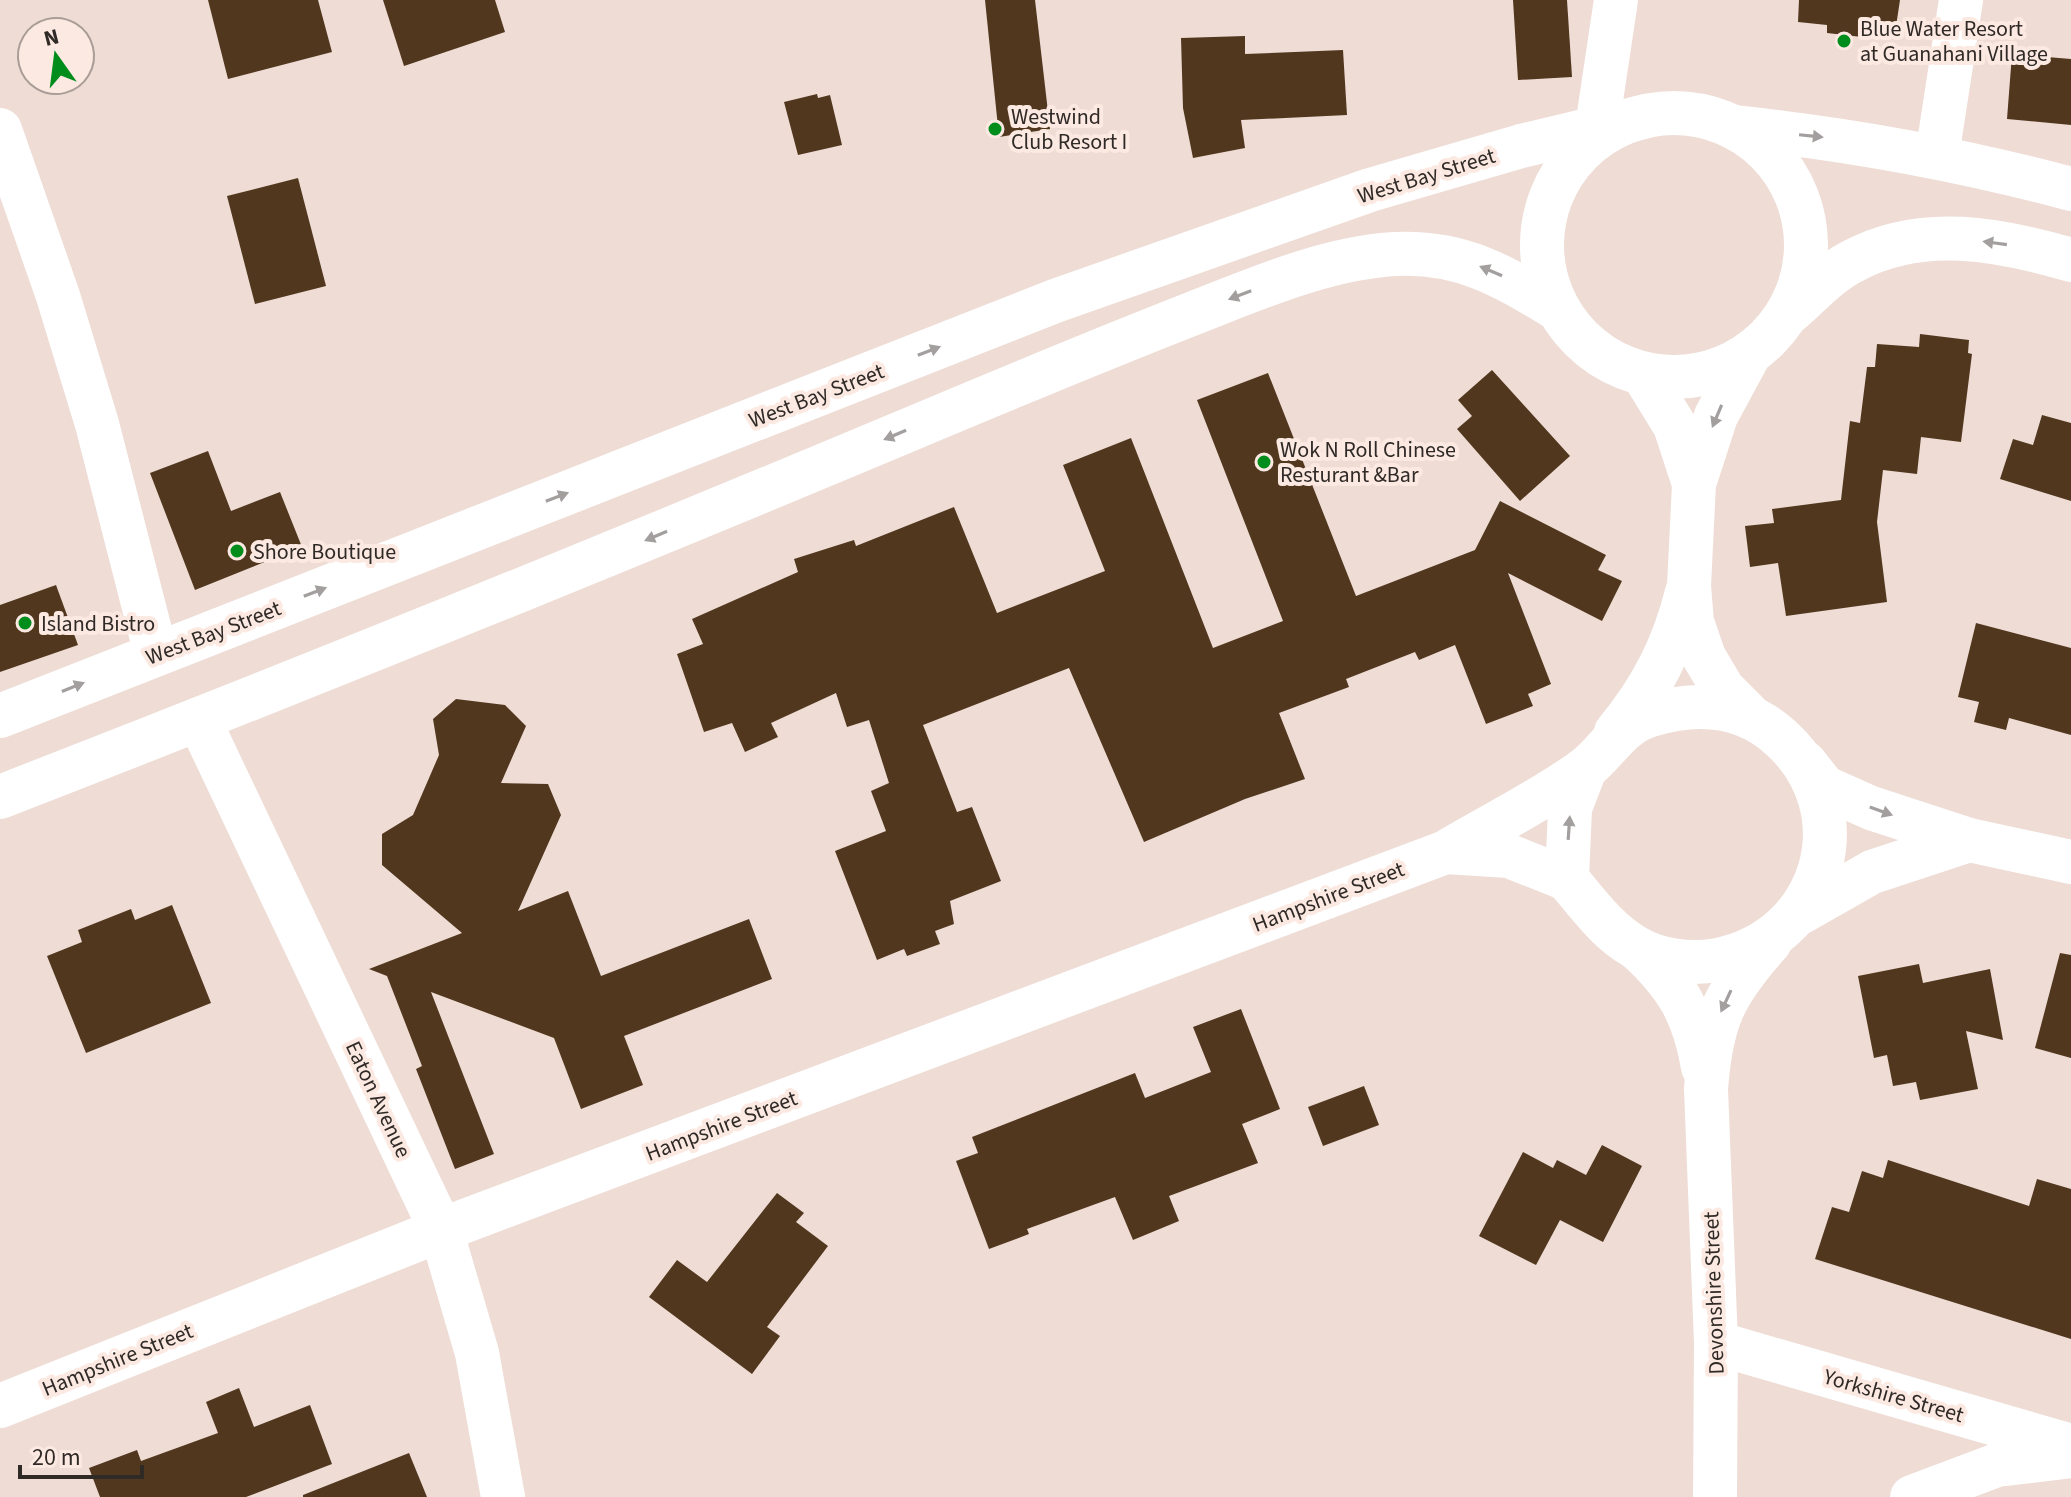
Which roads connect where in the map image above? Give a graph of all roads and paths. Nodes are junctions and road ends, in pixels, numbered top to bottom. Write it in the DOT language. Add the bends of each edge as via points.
graph roads {
  1 [pos="1616,0"];
  2 [pos="1961,0"];
  3 [pos="1647,116"];
  4 [pos="1597,127"];
  5 [pos="1733,127"];
  6 [pos="0,130"];
  7 [pos="1937,156"];
  8 [pos="2071,189"];
  9 [pos="2071,260"];
  10 [pos="1559,310"];
  11 [pos="1785,317"];
  12 [pos="1750,353"];
  13 [pos="1643,374"];
  14 [pos="1694,484"];
  15 [pos="1689,586"];
  16 [pos="156,654"];
  17 [pos="1749,715"];
  18 [pos="0,716"];
  19 [pos="199,720"];
  20 [pos="1796,752"];
  21 [pos="1598,753"];
  22 [pos="0,797"];
  23 [pos="1969,840"];
  24 [pos="1446,852"];
  25 [pos="2071,862"];
  26 [pos="1567,879"];
  27 [pos="1786,926"];
  28 [pos="1637,949"];
  29 [pos="1706,1089"];
  30 [pos="441,1230"];
  31 [pos="1716,1343"];
  32 [pos="0,1406"];
  33 [pos="2071,1446"];
  34 [pos="2071,1456"];
  35 [pos="503,1497"];
  36 [pos="1715,1497"];
  37 [pos="1912,1497"];
  1 -- 4 [label="street"];
  2 -- 7 [label="street"];
  3 -- 4 [label="street, West Bay Street"];
  3 -- 5 [label="street" via="1677,113"];
  3 -- 10 [label="street" via="1592,143 1566,169 1554,191 1541,238 1543,263"];
  16 -- 4 [label="street, West Bay Street, one-way" via="1055,301 1370,190"];
  5 -- 7 [label="street, one-way"];
  5 -- 11 [label="street" via="1760,144 1781,168 1801,211 1806,257"];
  6 -- 16 [label="street" via="97,424"];
  7 -- 8 [label="street"];
  9 -- 11 [label="street, one-way" via="1994,242 1924,238 1851,261"];
  10 -- 13 [label="street" via="1580,339 1609,361"];
  10 -- 19 [label="street, one-way" via="1462,258 1392,254 1284,278"];
  11 -- 12 [label="street"];
  12 -- 13 [label="street" via="1704,373"];
  12 -- 14 [label="street, one-way" via="1716,416"];
  13 -- 14 [label="street" via="1675,426"];
  14 -- 15 [label="street"];
  15 -- 17 [label="street" via="1692,622 1704,657 1723,689"];
  15 -- 21 [label="street" via="1661,667 1639,704"];
  18 -- 16 [label="street, West Bay Street, one-way"];
  17 -- 20 [label="street"];
  17 -- 21 [label="street" via="1688,706 1647,715"];
  19 -- 22 [label="street"];
  19 -- 30 [label="street, Eaton Avenue"];
  20 -- 23 [label="street, one-way" via="1824,787"];
  20 -- 27 [label="street" via="1813,778 1825,843 1817,880"];
  21 -- 24 [label="street, Hampshire Street"];
  26 -- 21 [label="street, one-way" via="1570,808"];
  23 -- 25 [label="street"];
  23 -- 27 [label="street" via="1872,872"];
  24 -- 26 [label="street, Hampshire Street" via="1509,856"];
  24 -- 30 [label="street, Hampshire Street"];
  26 -- 28 [label="street" via="1610,930"];
  27 -- 28 [label="street" via="1739,955 1702,963 1668,960"];
  27 -- 29 [label="street, Devonshire Street, one-way" via="1735,981 1709,1051"];
  28 -- 29 [label="street, Devonshire Street" via="1667,975 1688,1010"];
  29 -- 31 [label="street, Devonshire Street"];
  30 -- 32 [label="street, Hampshire Street"];
  30 -- 35 [label="street, Eaton Avenue" via="477,1353"];
  31 -- 33 [label="street, Yorkshire Street"];
  31 -- 36 [label="street, Devonshire Street"];
  34 -- 37 [label="street" via="1997,1465"];
}
